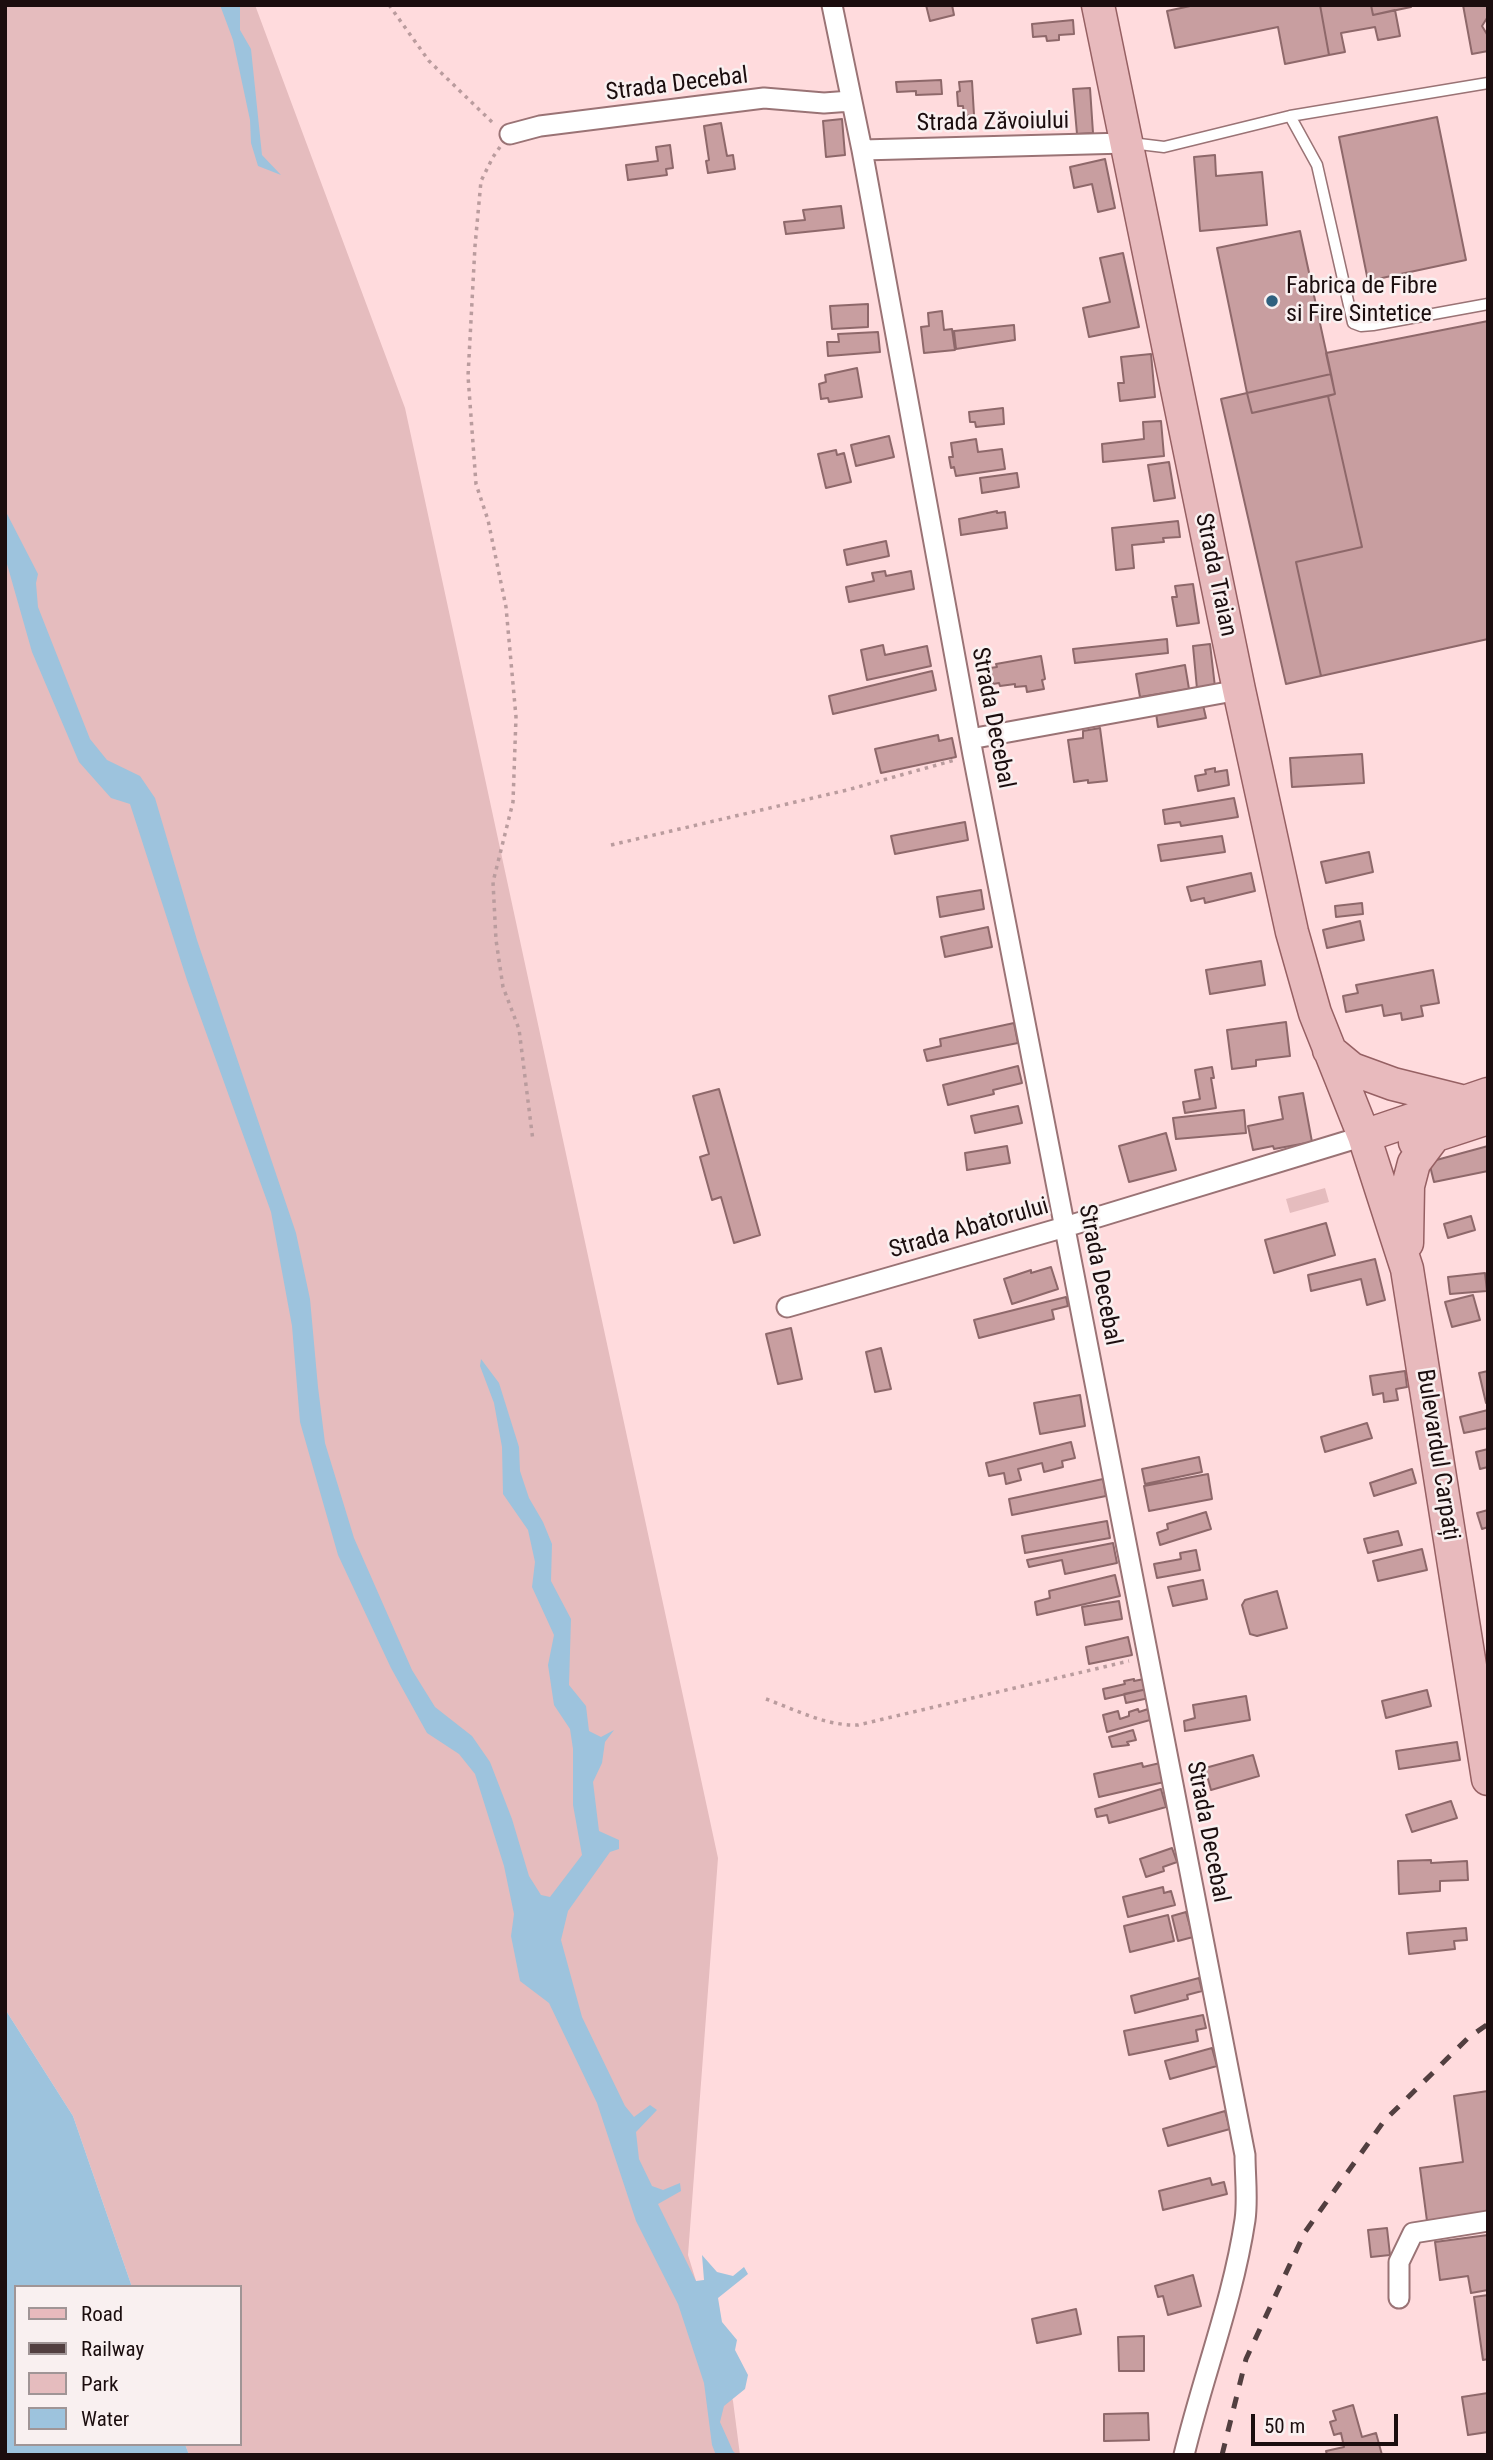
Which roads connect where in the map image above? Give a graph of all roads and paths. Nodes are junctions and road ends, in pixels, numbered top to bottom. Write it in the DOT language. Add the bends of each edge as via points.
graph roads {
  1 [pos="389,5"];
  2 [pos="832,5"];
  3 [pos="1101,7"];
  4 [pos="1488,83"];
  5 [pos="851,101"];
  6 [pos="1290,116"];
  7 [pos="510,134"];
  8 [pos="1126,143"];
  9 [pos="862,150"];
  10 [pos="1488,304"];
  11 [pos="1239,690"];
  12 [pos="972,747"];
  13 [pos="611,845"];
  14 [pos="1329,1049"];
  15 [pos="1478,1109"];
  16 [pos="1435,1135"];
  17 [pos="533,1140"];
  18 [pos="1368,1146"];
  19 [pos="1065,1227"];
  20 [pos="1407,1269"];
  21 [pos="788,1307"];
  22 [pos="1148,1657"];
  23 [pos="766,1699"];
  24 [pos="1488,1779"];
  25 [pos="1488,2221"];
  26 [pos="1399,2298"];
  27 [pos="1184,2455"];
  1 -- 7 [label="path" via="429,61 497,127"];
  2 -- 5 [label="street, Strada Decebal"];
  3 -- 8 [label="main road, Strada Traian"];
  4 -- 6 [label="lane"];
  5 -- 7 [label="street, Strada Decebal" via="764,98 540,126"];
  5 -- 9 [label="street, Strada Decebal"];
  6 -- 8 [label="lane" via="1164,148"];
  6 -- 10 [label="lane" via="1317,166 1353,323 1373,325"];
  7 -- 17 [label="path" via="481,181 468,376 476,484 506,607 516,717 513,802 493,882 496,940 503,987 519,1029"];
  8 -- 9 [label="street, Strada Zăvoiului"];
  8 -- 11 [label="main road, Strada Traian"];
  9 -- 12 [label="street, Strada Decebal"];
  11 -- 12 [label="street"];
  11 -- 14 [label="main road, Strada Traian" via="1294,943"];
  12 -- 13 [label="path" via="847,790"];
  12 -- 19 [label="street, Strada Decebal"];
  14 -- 15 [label="main road" via="1352,1069"];
  14 -- 18 [label="main road, Strada Traian"];
  15 -- 16 [label="main road"];
  15 -- 18 [label="main road"];
  16 -- 18 [label="main road"];
  16 -- 20 [label="main road" via="1414,1163 1408,1186"];
  18 -- 19 [label="street, Strada Abatorului"];
  18 -- 20 [label="main road, Bulevardul Carpați"];
  19 -- 21 [label="street, Strada Abatorului"];
  19 -- 22 [label="street, Strada Decebal"];
  20 -- 24 [label="main road, Bulevardul Carpați"];
  22 -- 23 [label="path" via="858,1725 829,1722"];
  22 -- 27 [label="street, Strada Decebal" via="1245,2155 1245,2217 1232,2284"];
  25 -- 26 [label="street" via="1413,2233 1399,2262"];
}
